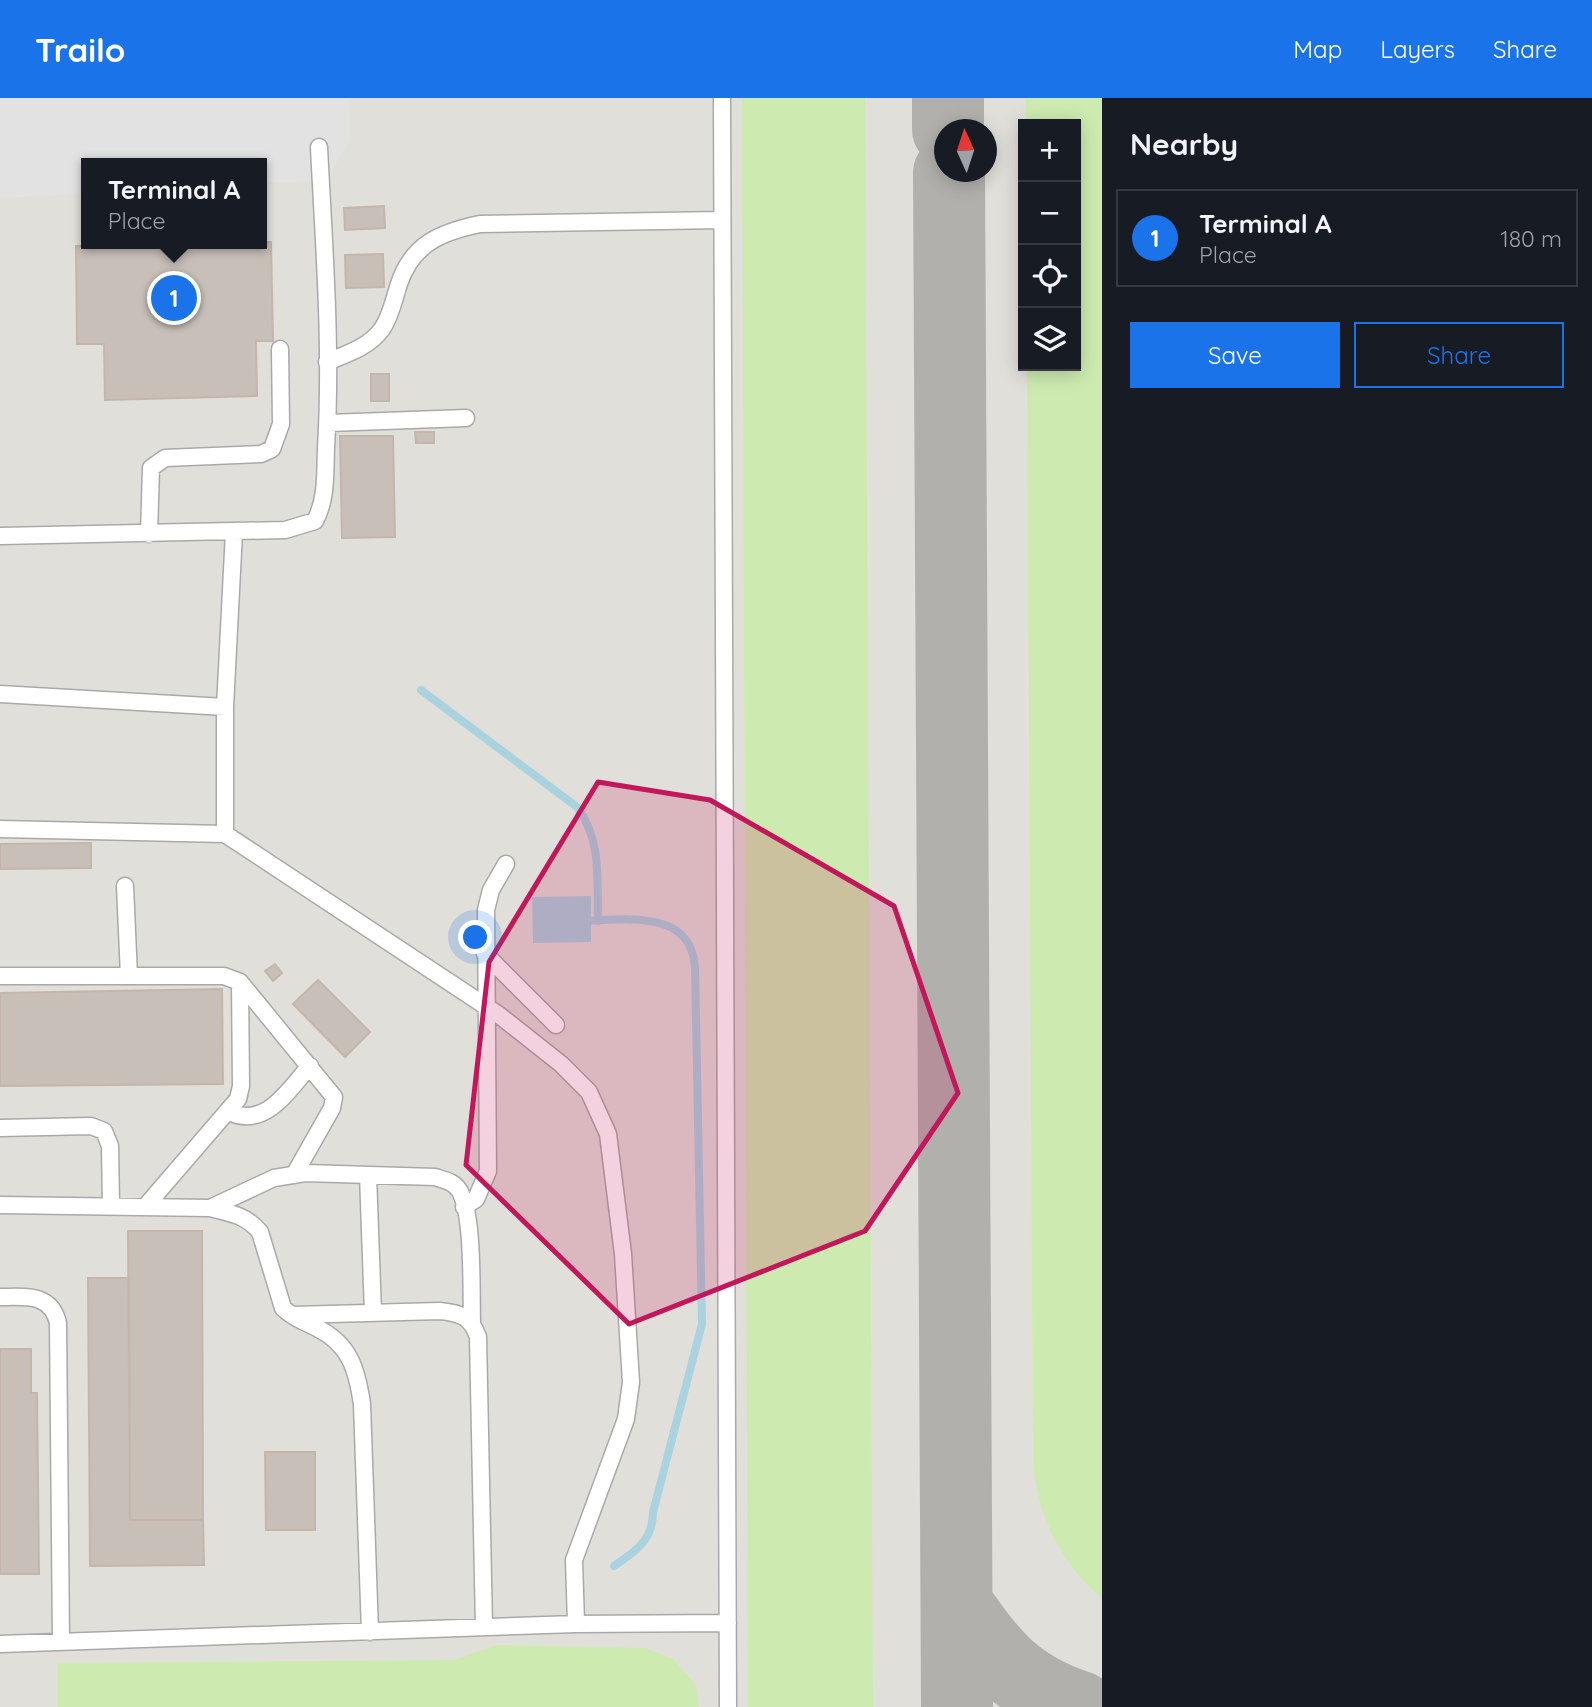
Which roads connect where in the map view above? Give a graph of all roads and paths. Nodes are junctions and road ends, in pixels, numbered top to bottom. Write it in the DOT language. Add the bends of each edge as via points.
graph roads {
  1 [pos="722,98"];
  2 [pos="319,147"];
  3 [pos="722,220"];
  4 [pos="279,349"];
  5 [pos="327,362"];
  6 [pos="466,418"];
  7 [pos="328,423"];
  8 [pos="234,532"];
  9 [pos="149,534"];
  10 [pos="0,536"];
  11 [pos="0,694"];
  12 [pos="225,707"];
  13 [pos="0,829"];
  14 [pos="225,834"];
  15 [pos="506,864"];
  16 [pos="125,886"];
  17 [pos="485,954"];
  18 [pos="0,976"];
  19 [pos="128,976"];
  20 [pos="240,982"];
  21 [pos="487,1008"];
  22 [pos="556,1025"];
  23 [pos="310,1066"];
  24 [pos="229,1112"];
  25 [pos="0,1128"];
  26 [pos="294,1175"];
  27 [pos="368,1175"];
  28 [pos="0,1205"];
  29 [pos="111,1206"];
  30 [pos="145,1207"];
  31 [pos="464,1207"];
  32 [pos="210,1208"];
  33 [pos="0,1297"];
  34 [pos="373,1313"];
  35 [pos="291,1315"];
  36 [pos="472,1322"];
  37 [pos="728,1623"];
  38 [pos="576,1624"];
  39 [pos="484,1627"];
  40 [pos="370,1632"];
  41 [pos="61,1642"];
  42 [pos="0,1644"];
  43 [pos="728,1707"];
  1 -- 3 [label="lane"];
  2 -- 5 [label="lane"];
  3 -- 5 [label="lane" via="480,224 450,230 432,237 406,265 381,330 368,343"];
  3 -- 37 [label="lane"];
  4 -- 9 [label="lane" via="281,424 272,449 261,454 157,461 151,468"];
  5 -- 7 [label="lane"];
  6 -- 7 [label="lane"];
  7 -- 8 [label="lane" via="322,508 315,521 285,530"];
  8 -- 9 [label="lane"];
  8 -- 12 [label="lane"];
  9 -- 10 [label="lane"];
  11 -- 12 [label="lane"];
  12 -- 14 [label="lane"];
  13 -- 14 [label="lane"];
  14 -- 21 [label="lane"];
  15 -- 17 [label="lane" via="486,910"];
  16 -- 19 [label="lane"];
  17 -- 21 [label="lane"];
  17 -- 22 [label="lane"];
  18 -- 19 [label="lane"];
  19 -- 20 [label="lane" via="224,976"];
  20 -- 23 [label="lane"];
  20 -- 24 [label="lane" via="241,1086"];
  21 -- 31 [label="lane" via="488,1171 476,1199"];
  21 -- 38 [label="lane" via="561,1064 589,1092 608,1134 623,1254 631,1382 626,1419 574,1560"];
  23 -- 24 [label="lane" via="268,1111 250,1117"];
  23 -- 26 [label="lane" via="332,1091 334,1103"];
  24 -- 30 [label="lane"];
  25 -- 29 [label="lane" via="91,1126 104,1131 110,1146"];
  26 -- 27 [label="lane"];
  26 -- 32 [label="lane" via="274,1178"];
  27 -- 31 [label="lane" via="435,1177 451,1182"];
  27 -- 34 [label="lane"];
  28 -- 29 [label="lane"];
  29 -- 30 [label="lane"];
  30 -- 32 [label="lane"];
  31 -- 36 [label="lane"];
  32 -- 35 [label="lane" via="241,1215 260,1232 278,1299"];
  33 -- 41 [label="lane" via="42,1299 55,1311 58,1323"];
  34 -- 35 [label="lane"];
  34 -- 36 [label="lane" via="440,1311 459,1313"];
  35 -- 40 [label="lane" via="330,1335 347,1351 358,1371"];
  36 -- 39 [label="lane" via="478,1338"];
  37 -- 38 [label="lane"];
  37 -- 43 [label="lane"];
  38 -- 39 [label="lane"];
  39 -- 40 [label="lane"];
  40 -- 41 [label="lane"];
  41 -- 42 [label="lane"];
}
